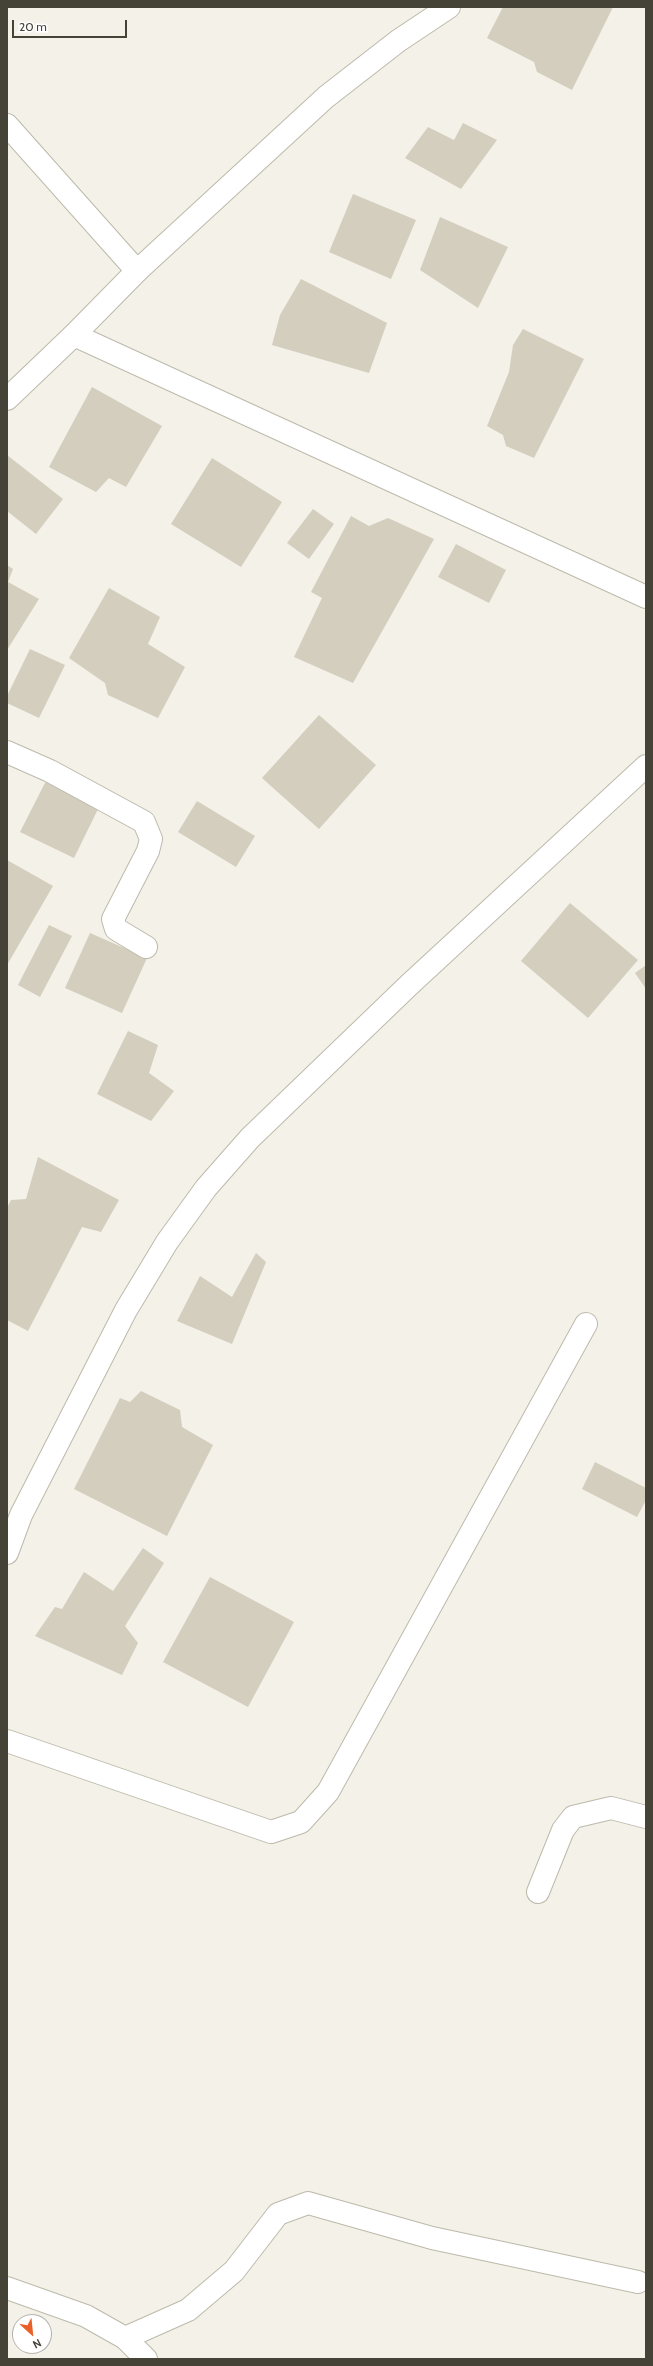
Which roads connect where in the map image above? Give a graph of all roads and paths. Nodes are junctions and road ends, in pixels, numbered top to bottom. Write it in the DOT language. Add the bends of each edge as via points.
graph roads {
  1 [pos="449,7"];
  2 [pos="7,125"];
  3 [pos="136,271"];
  4 [pos="74,336"];
  5 [pos="7,399"];
  6 [pos="646,597"];
  7 [pos="7,752"];
  8 [pos="646,766"];
  9 [pos="146,947"];
  10 [pos="586,1324"];
  11 [pos="7,1553"];
  12 [pos="7,1741"];
  13 [pos="646,1817"];
  14 [pos="538,1892"];
  15 [pos="638,2282"];
  16 [pos="7,2288"];
  17 [pos="125,2338"];
  18 [pos="146,2359"];
  1 -- 3 [label="street" via="398,41 326,97"];
  2 -- 3 [label="street"];
  3 -- 4 [label="street"];
  4 -- 5 [label="street"];
  4 -- 6 [label="street"];
  7 -- 9 [label="street" via="144,822 151,839 148,851 113,919 116,929"];
  8 -- 11 [label="street" via="409,985 250,1138 206,1188 168,1242 126,1310 21,1515"];
  10 -- 12 [label="street" via="328,1792 301,1822 271,1832"];
  13 -- 14 [label="street" via="611,1808 593,1810 573,1817 563,1830"];
  15 -- 17 [label="street" via="432,2238 308,2203 278,2214 234,2271 188,2310"];
  16 -- 17 [label="street" via="86,2316"];
  17 -- 18 [label="street"];
}
